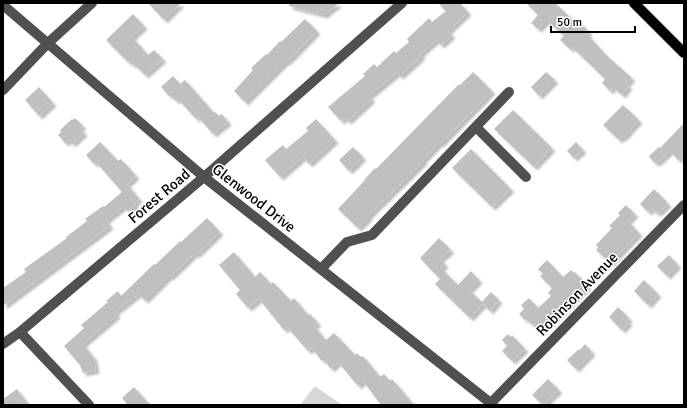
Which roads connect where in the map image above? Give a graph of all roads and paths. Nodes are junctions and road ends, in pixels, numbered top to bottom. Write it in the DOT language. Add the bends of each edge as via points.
graph roads {
  1 [pos="92,3"];
  2 [pos="402,3"];
  3 [pos="634,3"];
  4 [pos="3,5"];
  5 [pos="48,43"];
  6 [pos="684,53"];
  7 [pos="3,90"];
  8 [pos="509,92"];
  9 [pos="476,127"];
  10 [pos="204,178"];
  11 [pos="526,178"];
  12 [pos="684,205"];
  13 [pos="321,270"];
  14 [pos="20,332"];
  15 [pos="3,344"];
  16 [pos="492,404"];
  17 [pos="89,405"];
  1 -- 5 [label="street"];
  2 -- 10 [label="street, Forest Road"];
  3 -- 6 [label="main road"];
  4 -- 5 [label="street, Glenwood Drive"];
  5 -- 7 [label="street"];
  5 -- 10 [label="street, Glenwood Drive"];
  8 -- 9 [label="street"];
  9 -- 11 [label="street"];
  9 -- 13 [label="street" via="372,235 347,242"];
  10 -- 13 [label="street, Glenwood Drive"];
  10 -- 14 [label="street, Forest Road"];
  12 -- 16 [label="street, Robinson Avenue"];
  13 -- 16 [label="street, Glenwood Drive"];
  14 -- 15 [label="street, Forest Road"];
  14 -- 17 [label="street"];
}
